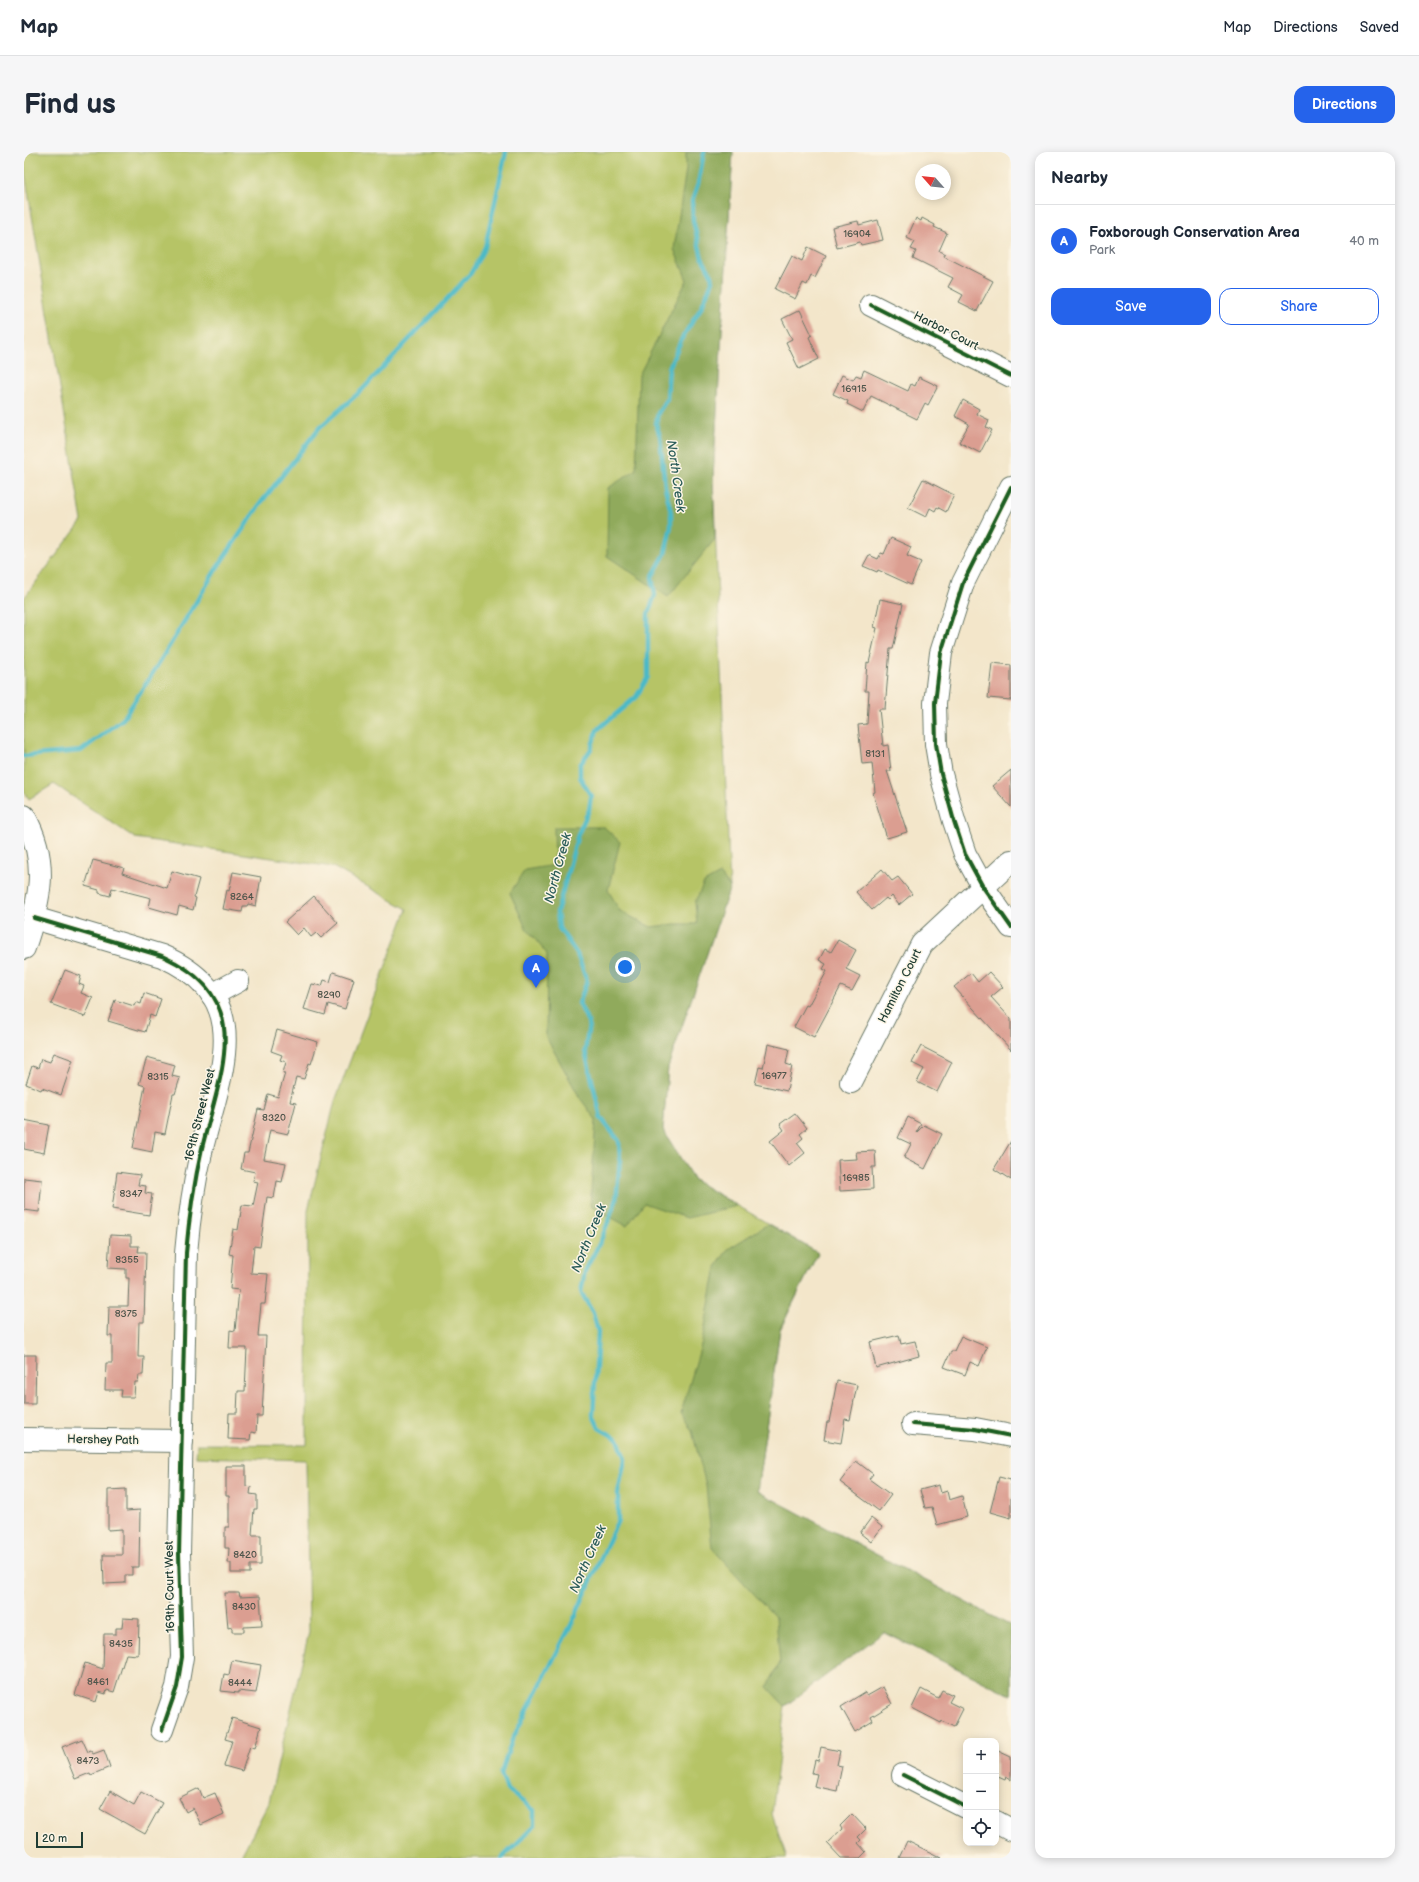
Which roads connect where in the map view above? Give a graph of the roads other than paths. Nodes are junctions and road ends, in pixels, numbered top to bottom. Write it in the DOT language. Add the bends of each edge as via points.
graph roads {
  1 [pos="871,305"];
  2 [pos="1011,376"];
  3 [pos="1011,487"];
  4 [pos="24,816"];
  5 [pos="1011,861"];
  6 [pos="983,887"];
  7 [pos="34,918"];
  8 [pos="1011,927"];
  9 [pos="24,948"];
  10 [pos="238,981"];
  11 [pos="212,995"];
  12 [pos="851,1082"];
  13 [pos="913,1424"];
  14 [pos="1011,1436"];
  15 [pos="24,1439"];
  16 [pos="182,1441"];
  17 [pos="162,1730"];
  18 [pos="903,1775"];
  19 [pos="963,1805"];
  20 [pos="999,1824"];
  21 [pos="1011,1830"];
  1 -- 2 [label="street, Harbor Court"];
  3 -- 6 [label="street" via="963,583 941,653 935,704 936,744 941,774 965,854"];
  4 -- 7 [label="street" via="35,840 41,873"];
  5 -- 6 [label="street, Hamilton Court"];
  6 -- 8 [label="street"];
  6 -- 12 [label="street, Hamilton Court" via="922,944"];
  7 -- 9 [label="street"];
  7 -- 11 [label="street, 169th Street West" via="179,963 194,973"];
  10 -- 11 [label="street"];
  11 -- 16 [label="street, 169th Street West" via="224,1018 226,1049 197,1169 190,1214 186,1253"];
  13 -- 14 [label="street" via="975,1429"];
  15 -- 16 [label="street, Hershey Path"];
  16 -- 17 [label="street, 169th Court West" via="179,1554 182,1658 177,1687"];
  18 -- 19 [label="street"];
  20 -- 21 [label="street"];
}
